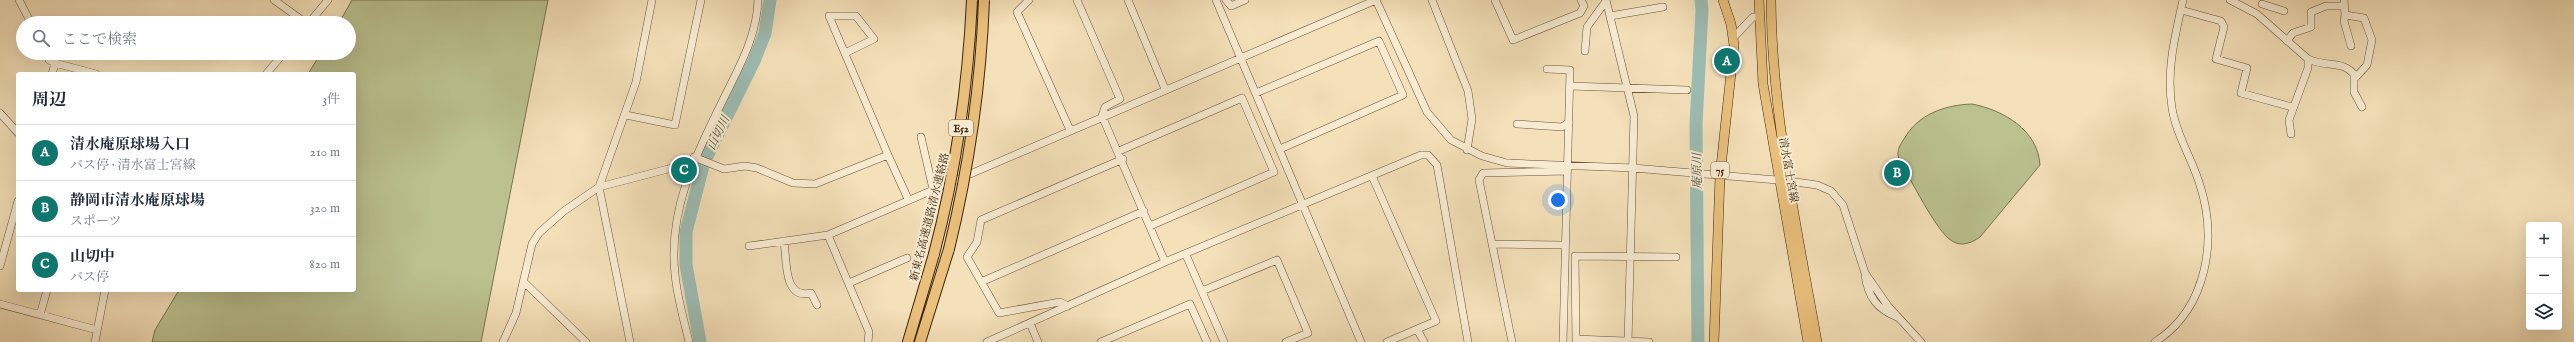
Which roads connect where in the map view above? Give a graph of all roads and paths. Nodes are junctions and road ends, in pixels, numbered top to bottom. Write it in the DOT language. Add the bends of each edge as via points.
graph roads {
  1 [pos="20,0"];
  2 [pos="274,0"];
  3 [pos="328,0"];
  4 [pos="652,0"];
  5 [pos="701,0"];
  6 [pos="758,0"];
  7 [pos="972,0"];
  8 [pos="984,0"];
  9 [pos="1029,0"];
  10 [pos="1077,0"];
  11 [pos="1128,0"];
  12 [pos="1216,0"];
  13 [pos="1226,0"];
  14 [pos="1245,0"];
  15 [pos="1376,0"];
  16 [pos="1432,0"];
  17 [pos="1496,0"];
  18 [pos="1581,0"];
  19 [pos="1606,0"];
  20 [pos="1723,0"];
  21 [pos="1759,0"];
  22 [pos="1771,0"];
  23 [pos="2183,0"];
  24 [pos="2230,0"];
  25 [pos="2263,2"];
  26 [pos="2344,3"];
  27 [pos="1662,8"];
  28 [pos="2180,10"];
  29 [pos="2284,11"];
  30 [pos="2257,14"];
  31 [pos="28,16"];
  32 [pos="296,16"];
  33 [pos="315,16"];
  34 [pos="1610,16"];
  35 [pos="2344,16"];
  36 [pos="1759,17"];
  37 [pos="1734,37"];
  38 [pos="2287,41"];
  39 [pos="2351,46"];
  40 [pos="1585,51"];
  41 [pos="845,53"];
  42 [pos="1241,57"];
  43 [pos="2308,59"];
  44 [pos="49,60"];
  45 [pos="278,60"];
  46 [pos="55,63"];
  47 [pos="1547,69"];
  48 [pos="53,72"];
  49 [pos="89,72"];
  50 [pos="268,72"];
  51 [pos="2356,77"];
  52 [pos="1570,86"];
  53 [pos="1628,88"];
  54 [pos="1165,89"];
  55 [pos="1687,90"];
  56 [pos="1256,93"];
  57 [pos="2292,107"];
  58 [pos="2362,107"];
  59 [pos="0,113"];
  60 [pos="626,115"];
  61 [pos="1102,116"];
  62 [pos="1569,122"];
  63 [pos="1517,124"];
  64 [pos="1070,130"];
  65 [pos="16,131"];
  66 [pos="2291,134"];
  67 [pos="921,138"];
  68 [pos="1280,149"];
  69 [pos="1467,150"];
  70 [pos="1119,151"];
  71 [pos="888,154"];
  72 [pos="1122,159"];
  73 [pos="695,160"];
  74 [pos="1567,168"];
  75 [pos="1633,168"];
  76 [pos="1372,176"];
  77 [pos="1720,176"];
  78 [pos="1778,180"];
  79 [pos="1788,180"];
  80 [pos="599,187"];
  81 [pos="933,189"];
  82 [pos="908,199"];
  83 [pos="1303,204"];
  84 [pos="16,208"];
  85 [pos="1144,211"];
  86 [pos="1150,226"];
  87 [pos="828,235"];
  88 [pos="784,241"];
  89 [pos="1492,244"];
  90 [pos="1564,245"];
  91 [pos="749,246"];
  92 [pos="1186,255"];
  93 [pos="1631,256"];
  94 [pos="1676,257"];
  95 [pos="907,258"];
  96 [pos="1165,262"];
  97 [pos="0,266"];
  98 [pos="524,282"];
  99 [pos="981,282"];
  100 [pos="849,283"];
  101 [pos="1202,291"];
  102 [pos="46,292"];
  103 [pos="105,292"];
  104 [pos="0,304"];
  105 [pos="817,305"];
  106 [pos="1068,306"];
  107 [pos="40,315"];
  108 [pos="1030,323"];
  109 [pos="1417,329"];
  110 [pos="97,330"];
  111 [pos="1576,341"];
  112 [pos="95,342"];
  113 [pos="504,342"];
  114 [pos="586,342"];
  115 [pos="630,342"];
  116 [pos="689,342"];
  117 [pos="868,342"];
  118 [pos="908,342"];
  119 [pos="920,342"];
  120 [pos="987,342"];
  121 [pos="1038,342"];
  122 [pos="1102,342"];
  123 [pos="1207,342"];
  124 [pos="1224,342"];
  125 [pos="1286,342"];
  126 [pos="1361,342"];
  127 [pos="1387,342"];
  128 [pos="1424,342"];
  129 [pos="1468,342"];
  130 [pos="1512,342"];
  131 [pos="1563,342"];
  132 [pos="1628,342"];
  133 [pos="1649,342"];
  134 [pos="1714,342"];
  135 [pos="1808,342"];
  136 [pos="1817,342"];
  137 [pos="1921,342"];
  138 [pos="2155,342"];
  1 -- 31 [label="street"];
  2 -- 32 [label="street"];
  3 -- 33 [label="street"];
  4 -- 60 [label="street" via="636,82"];
  5 -- 60 [label="street" via="675,125"];
  6 -- 73 [label="street" via="754,32"];
  7 -- 118 [label="highway, 新東名高速道路清水連絡路 / E52, bridge" via="960,133 934,254"];
  8 -- 119 [label="highway, E52, bridge" via="977,100 961,195 949,249"];
  9 -- 64 [label="street" via="1017,12"];
  10 -- 61 [label="street" via="1120,99 1105,107"];
  11 -- 54 [label="street"];
  12 -- 42 [label="street"];
  13 -- 14 [label="street" via="1231,6"];
  15 -- 42 [label="street"];
  15 -- 69 [label="street" via="1427,112 1440,130"];
  16 -- 69 [label="street" via="1468,91 1472,120"];
  17 -- 18 [label="street" via="1513,40 1580,13 1584,6"];
  19 -- 34 [label="street"];
  19 -- 40 [label="street" via="1587,27"];
  20 -- 37 [label="main road, 75"];
  21 -- 36 [label="main road, 清水富士宮線"];
  22 -- 79 [label="main road, 清水富士宮線" via="1777,108"];
  23 -- 28 [label="street"];
  24 -- 30 [label="street"];
  25 -- 29 [label="street"];
  25 -- 30 [label="street"];
  26 -- 35 [label="street"];
  26 -- 38 [label="street" via="2310,12 2311,27 2293,33"];
  27 -- 34 [label="street"];
  28 -- 57 [label="street" via="2221,21 2224,27 2216,60 2247,68 2241,93"];
  28 -- 138 [label="street" via="2171,56 2171,98 2177,130 2203,196 2208,239 2204,272 2192,302 2178,323"];
  30 -- 38 [label="street"];
  34 -- 53 [label="street"];
  35 -- 39 [label="street"];
  35 -- 51 [label="street" via="2364,18 2372,40 2367,65"];
  36 -- 37 [label="street" via="1753,17"];
  36 -- 78 [label="main road, 清水富士宮線" via="1763,84"];
  37 -- 77 [label="main road, 75"];
  38 -- 43 [label="street"];
  41 -- 41 [label="street" via="832,24 829,16 856,16 874,39"];
  41 -- 71 [label="street"];
  42 -- 54 [label="street"];
  42 -- 56 [label="street"];
  43 -- 51 [label="street" via="2324,65 2342,65"];
  43 -- 57 [label="street" via="2308,68 2298,99"];
  44 -- 46 [label="street"];
  45 -- 50 [label="street"];
  46 -- 48 [label="street"];
  46 -- 49 [label="street"];
  47 -- 52 [label="street" via="1570,70"];
  51 -- 58 [label="street" via="2354,76 2354,92"];
  52 -- 53 [label="street"];
  52 -- 62 [label="street"];
  53 -- 55 [label="street"];
  53 -- 75 [label="street" via="1634,116"];
  54 -- 61 [label="street"];
  56 -- 68 [label="street"];
  56 -- 68 [label="street" via="1380,41 1403,95"];
  57 -- 66 [label="street" via="2289,120"];
  59 -- 65 [label="street"];
  60 -- 80 [label="street"];
  61 -- 64 [label="street"];
  61 -- 70 [label="street"];
  62 -- 63 [label="street" via="1562,127"];
  62 -- 74 [label="street"];
  64 -- 81 [label="street"];
  67 -- 81 [label="street"];
  68 -- 83 [label="street"];
  69 -- 74 [label="street" via="1494,160"];
  70 -- 72 [label="street"];
  70 -- 86 [label="street" via="1242,98 1274,172"];
  71 -- 73 [label="street" via="814,184 793,183 757,168 745,166 724,169"];
  71 -- 82 [label="street"];
  72 -- 85 [label="street"];
  72 -- 99 [label="street" via="981,220 977,242 967,257"];
  73 -- 80 [label="street"];
  73 -- 116 [label="street" via="679,206 673,244 675,274"];
  74 -- 75 [label="street"];
  74 -- 89 [label="street" via="1483,173 1479,180"];
  74 -- 90 [label="street"];
  75 -- 77 [label="street"];
  75 -- 93 [label="street"];
  76 -- 83 [label="street"];
  76 -- 109 [label="street" via="1436,320"];
  76 -- 129 [label="street" via="1421,155 1428,156 1437,165"];
  77 -- 78 [label="street"];
  77 -- 134 [label="main road, 75"];
  78 -- 79 [label="street"];
  78 -- 135 [label="main road, 清水富士宮線"];
  79 -- 136 [label="main road, 清水富士宮線"];
  79 -- 137 [label="street" via="1818,185 1836,195 1843,205 1865,273 1878,293"];
  80 -- 98 [label="street" via="564,211 539,233 532,244"];
  80 -- 115 [label="street"];
  81 -- 82 [label="street"];
  82 -- 87 [label="street"];
  83 -- 92 [label="street"];
  83 -- 126 [label="street"];
  84 -- 97 [label="street"];
  85 -- 86 [label="street"];
  85 -- 99 [label="street"];
  86 -- 96 [label="street"];
  87 -- 88 [label="street"];
  87 -- 100 [label="street"];
  88 -- 91 [label="street"];
  88 -- 105 [label="street" via="790,284 799,294 811,293"];
  89 -- 90 [label="street"];
  89 -- 130 [label="street"];
  90 -- 131 [label="street"];
  92 -- 96 [label="street"];
  92 -- 101 [label="street"];
  93 -- 94 [label="street"];
  93 -- 111 [label="street" via="1575,256"];
  93 -- 132 [label="street"];
  95 -- 100 [label="street"];
  96 -- 106 [label="street"];
  98 -- 113 [label="street" via="516,313"];
  98 -- 114 [label="street"];
  99 -- 106 [label="street" via="999,314 1060,302"];
  100 -- 117 [label="street" via="869,332"];
  101 -- 124 [label="street"];
  101 -- 125 [label="street" via="1277,260 1308,333"];
  102 -- 107 [label="street"];
  103 -- 110 [label="street"];
  104 -- 107 [label="street"];
  106 -- 108 [label="street"];
  107 -- 110 [label="street"];
  108 -- 120 [label="street"];
  108 -- 121 [label="street"];
  109 -- 127 [label="street"];
  109 -- 128 [label="street"];
  110 -- 112 [label="street"];
  111 -- 132 [label="street"];
  122 -- 123 [label="street" via="1190,304"];
  132 -- 133 [label="street"];
}
